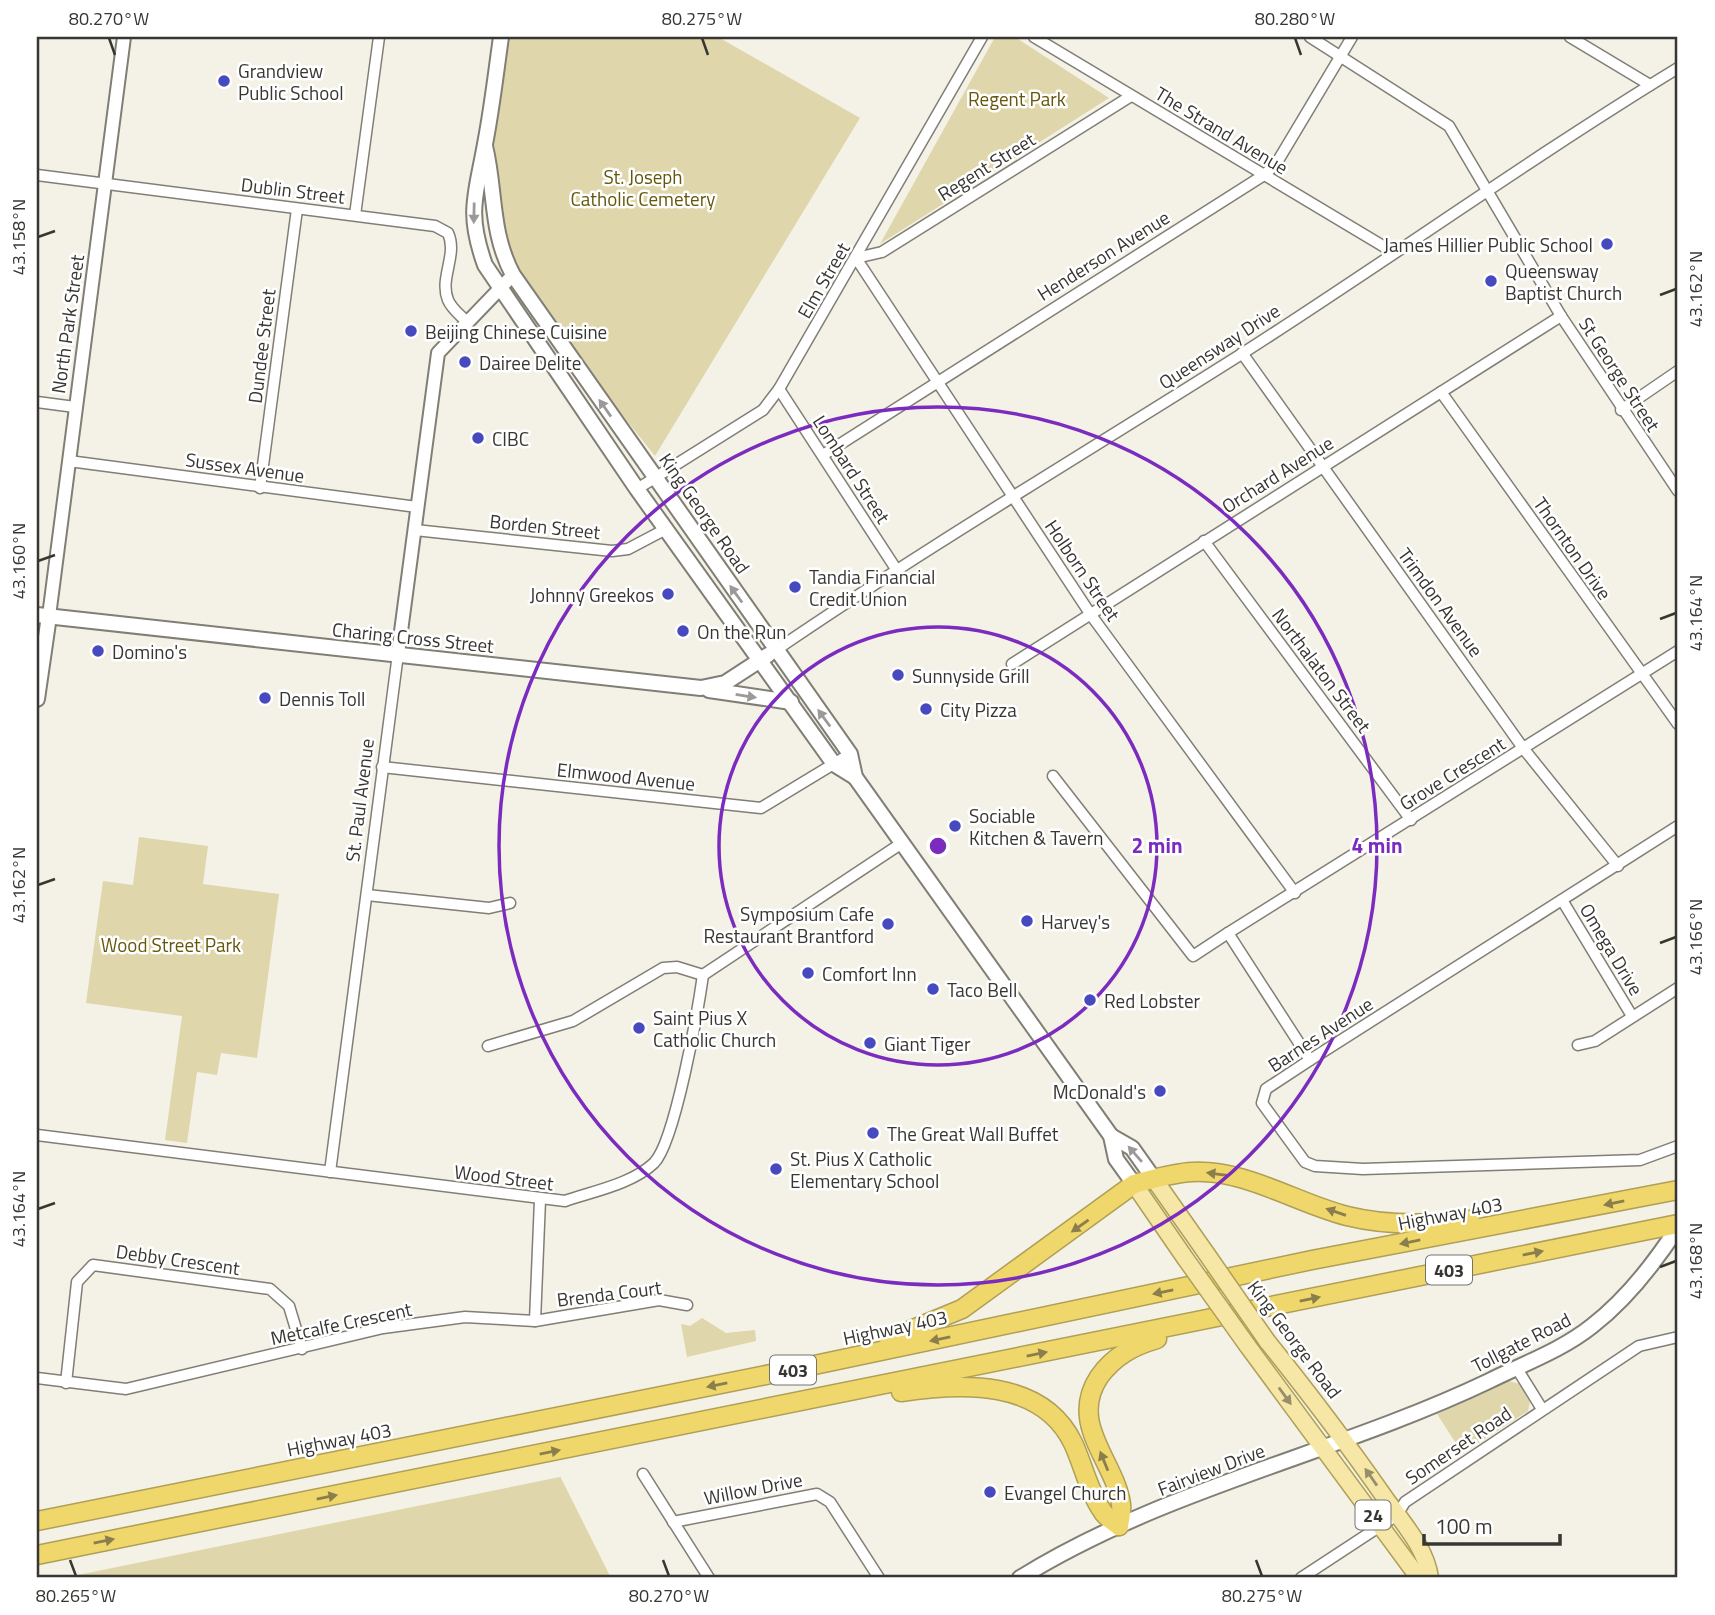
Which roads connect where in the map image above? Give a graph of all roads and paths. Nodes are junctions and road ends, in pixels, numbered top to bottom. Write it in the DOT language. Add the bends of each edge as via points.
graph roads {
  1 [pos="124,37"];
  2 [pos="379,37"];
  3 [pos="501,37"];
  4 [pos="982,37"];
  5 [pos="1034,37"];
  6 [pos="1310,37"];
  7 [pos="1352,37"];
  8 [pos="1570,37"];
  9 [pos="1341,55"];
  10 [pos="1678,68"];
  11 [pos="1650,85"];
  12 [pos="1131,96"];
  13 [pos="485,146"];
  14 [pos="37,175"];
  15 [pos="1264,175"];
  16 [pos="106,184"];
  17 [pos="1488,192"];
  18 [pos="297,209"];
  19 [pos="355,215"];
  20 [pos="1393,252"];
  21 [pos="856,258"];
  22 [pos="513,275"];
  23 [pos="499,288"];
  24 [pos="1561,316"];
  25 [pos="466,321"];
  26 [pos="1242,353"];
  27 [pos="1678,371"];
  28 [pos="936,382"];
  29 [pos="779,389"];
  30 [pos="1441,392"];
  31 [pos="37,402"];
  32 [pos="75,407"];
  33 [pos="1621,410"];
  34 [pos="823,455"];
  35 [pos="69,461"];
  36 [pos="1322,466"];
  37 [pos="655,479"];
  38 [pos="260,488"];
  39 [pos="637,489"];
  40 [pos="1678,491"];
  41 [pos="1013,497"];
  42 [pos="417,507"];
  43 [pos="666,529"];
  44 [pos="415,530"];
  45 [pos="1204,541"];
  46 [pos="896,569"];
  47 [pos="43,615"];
  48 [pos="1091,615"];
  49 [pos="776,650"];
  50 [pos="1678,651"];
  51 [pos="398,654"];
  52 [pos="761,660"];
  53 [pos="1012,664"];
  54 [pos="1641,674"];
  55 [pos="701,688"];
  56 [pos="37,699"];
  57 [pos="791,702"];
  58 [pos="1678,724"];
  59 [pos="1524,748"];
  60 [pos="850,754"];
  61 [pos="834,764"];
  62 [pos="382,767"];
  63 [pos="1053,776"];
  64 [pos="855,777"];
  65 [pos="1411,820"];
  66 [pos="1678,826"];
  67 [pos="902,844"];
  68 [pos="1618,866"];
  69 [pos="1295,893"];
  70 [pos="367,895"];
  71 [pos="1562,900"];
  72 [pos="510,903"];
  73 [pos="1228,933"];
  74 [pos="703,975"];
  75 [pos="1678,988"];
  76 [pos="1632,1016"];
  77 [pos="1578,1045"];
  78 [pos="488,1046"];
  79 [pos="1310,1060"];
  80 [pos="37,1135"];
  81 [pos="1111,1136"];
  82 [pos="1678,1146"];
  83 [pos="330,1172"];
  84 [pos="1154,1178"];
  85 [pos="1134,1184"];
  86 [pos="1678,1190"];
  87 [pos="540,1200"];
  88 [pos="1549,1216"];
  89 [pos="1678,1225"];
  90 [pos="687,1305"];
  91 [pos="1219,1317"];
  92 [pos="535,1321"];
  93 [pos="1677,1340"];
  94 [pos="302,1349"];
  95 [pos="1516,1367"];
  96 [pos="786,1371"];
  97 [pos="37,1378"];
  98 [pos="66,1383"];
  99 [pos="1542,1409"];
  100 [pos="752,1411"];
  101 [pos="1344,1440"];
  102 [pos="1323,1448"];
  103 [pos="643,1474"];
  104 [pos="1401,1508"];
  105 [pos="37,1521"];
  106 [pos="673,1522"];
  107 [pos="1119,1526"];
  108 [pos="1381,1526"];
  109 [pos="37,1555"];
  110 [pos="709,1578"];
  111 [pos="879,1578"];
  112 [pos="1020,1578"];
  113 [pos="1301,1578"];
  114 [pos="1429,1578"];
  1 -- 16 [label="street, North Park Street"];
  2 -- 19 [label="street"];
  3 -- 13 [label="main road"];
  4 -- 21 [label="street, Elm Street"];
  5 -- 12 [label="street, The Strand Avenue"];
  6 -- 9 [label="street, St George Street"];
  7 -- 9 [label="street, Henderson Avenue"];
  8 -- 11 [label="street"];
  9 -- 15 [label="street, Henderson Avenue" via="1276,164"];
  9 -- 17 [label="street, St George Street" via="1449,126"];
  10 -- 11 [label="street, Queensway Drive"];
  11 -- 17 [label="street, Queensway Drive"];
  12 -- 15 [label="street, The Strand Avenue"];
  12 -- 21 [label="street, Regent Street" via="883,252"];
  13 -- 22 [label="main road" via="493,180 494,226"];
  13 -- 23 [label="main road, one-way" via="476,178 474,236"];
  14 -- 16 [label="street, Dublin Street"];
  15 -- 20 [label="street, The Strand Avenue"];
  15 -- 28 [label="street, Henderson Avenue"];
  16 -- 18 [label="street, Dublin Street"];
  16 -- 32 [label="street, North Park Street"];
  17 -- 20 [label="street, Queensway Drive"];
  17 -- 24 [label="street, St George Street"];
  18 -- 19 [label="street, Dublin Street"];
  18 -- 38 [label="street, Dundee Street"];
  19 -- 25 [label="street, Dublin Street" via="444,229 452,248 448,302"];
  20 -- 26 [label="street, Queensway Drive"];
  21 -- 28 [label="street, Holborn Street"];
  21 -- 29 [label="street, Elm Street"];
  22 -- 23 [label="street, St. Paul Avenue"];
  37 -- 22 [label="main road, King George Road, one-way"];
  23 -- 25 [label="street, St. Paul Avenue"];
  23 -- 39 [label="main road, King George Road"];
  24 -- 30 [label="street, Orchard Avenue"];
  24 -- 33 [label="street, St George Street"];
  25 -- 42 [label="street, St. Paul Avenue" via="438,353"];
  26 -- 36 [label="street, Trimdon Avenue"];
  26 -- 41 [label="street, Queensway Drive"];
  27 -- 33 [label="street"];
  28 -- 34 [label="street, Henderson Avenue"];
  28 -- 41 [label="street, Holborn Street"];
  29 -- 34 [label="street, Lombard Street"];
  29 -- 37 [label="street, Elm Street" via="763,410"];
  30 -- 36 [label="street, Orchard Avenue"];
  30 -- 54 [label="street, Thornton Drive"];
  31 -- 32 [label="street"];
  32 -- 35 [label="street, North Park Street"];
  33 -- 40 [label="street, St George Street"];
  34 -- 46 [label="street, Lombard Street"];
  35 -- 38 [label="street, Sussex Avenue"];
  35 -- 47 [label="street, North Park Street"];
  36 -- 45 [label="street, Orchard Avenue"];
  36 -- 59 [label="street, Trimdon Avenue"];
  37 -- 39 [label="street, Elm Street"];
  49 -- 37 [label="main road, King George Road, one-way"];
  38 -- 42 [label="street, Sussex Avenue"];
  39 -- 43 [label="main road, King George Road"];
  41 -- 46 [label="street, Queensway Drive"];
  41 -- 48 [label="street, Holborn Street"];
  42 -- 44 [label="street, St. Paul Avenue"];
  43 -- 44 [label="street, Borden Street" via="628,549 612,551"];
  43 -- 52 [label="main road, King George Road"];
  44 -- 51 [label="street, St. Paul Avenue"];
  45 -- 48 [label="street, Orchard Avenue"];
  45 -- 65 [label="street, Northalaton Street"];
  46 -- 49 [label="street, Queensway Drive"];
  47 -- 51 [label="main road, Charing Cross Street"];
  47 -- 56 [label="main road, North Park Street"];
  48 -- 53 [label="street, Orchard Avenue"];
  48 -- 69 [label="street, Holborn Street"];
  49 -- 52 [label="main road, Charing Cross Street"];
  60 -- 49 [label="main road, King George Road, one-way"];
  50 -- 54 [label="street, Grove Crescent"];
  51 -- 55 [label="main road, Charing Cross Street"];
  51 -- 62 [label="street, St. Paul Avenue"];
  52 -- 55 [label="main road, Charing Cross Street" via="725,683"];
  52 -- 57 [label="main road, King George Road"];
  54 -- 58 [label="street, Thornton Drive"];
  54 -- 59 [label="street, Grove Crescent"];
  55 -- 57 [label="main road, one-way"];
  57 -- 61 [label="main road, King George Road"];
  59 -- 65 [label="street, Grove Crescent"];
  59 -- 68 [label="street, Trimdon Avenue"];
  60 -- 61 [label="street, Elmwood Avenue"];
  60 -- 64 [label="main road, King George Road"];
  61 -- 62 [label="street, Elmwood Avenue" via="761,808"];
  61 -- 64 [label="main road, King George Road"];
  62 -- 70 [label="street, St. Paul Avenue"];
  63 -- 73 [label="street, Grove Crescent" via="1193,956"];
  64 -- 67 [label="main road, King George Road"];
  65 -- 69 [label="street, Grove Crescent"];
  66 -- 68 [label="street, Barnes Avenue"];
  67 -- 74 [label="street"];
  67 -- 81 [label="main road, King George Road"];
  68 -- 71 [label="street, Barnes Avenue"];
  69 -- 73 [label="street, Grove Crescent"];
  70 -- 72 [label="street" via="489,908"];
  70 -- 83 [label="street, St. Paul Avenue"];
  71 -- 76 [label="street, Omega Drive"];
  71 -- 79 [label="street, Barnes Avenue"];
  73 -- 79 [label="street"];
  74 -- 78 [label="street" via="663,968 573,1021"];
  74 -- 87 [label="street, Wood Street" via="667,1142 655,1162 635,1176 565,1201"];
  75 -- 76 [label="street"];
  76 -- 77 [label="street" via="1595,1041"];
  79 -- 82 [label="street, Barnes Avenue" via="1266,1089 1262,1103 1306,1162 1315,1166 1363,1169 1640,1160"];
  80 -- 83 [label="street, Wood Street"];
  84 -- 81 [label="main road, King George Road, one-way" via="1132,1148"];
  81 -- 85 [label="main road, King George Road" via="1116,1158"];
  83 -- 87 [label="street, Wood Street"];
  84 -- 85 [label="highway"];
  88 -- 84 [label="highway, one-way" via="1390,1224 1347,1216 1229,1175 1195,1171"];
  84 -- 101 [label="main road, King George Road / 24, bridge" via="1267,1341"];
  85 -- 96 [label="highway, one-way" via="962,1309 905,1335"];
  85 -- 102 [label="main road, King George Road / 24, one-way, bridge"];
  86 -- 88 [label="highway, Highway 403 / 403, one-way"];
  87 -- 92 [label="street"];
  88 -- 96 [label="highway, Highway 403 / 403, one-way"];
  91 -- 89 [label="highway, 403, one-way"];
  89 -- 95 [label="main road, Tollgate Road" via="1629,1293 1590,1327"];
  90 -- 92 [label="street, Brenda Court" via="659,1300"];
  100 -- 91 [label="highway, 403, one-way"];
  107 -- 91 [label="highway, one-way" via="1121,1504 1093,1435 1088,1409 1093,1386 1109,1363 1136,1345"];
  92 -- 94 [label="street, Metcalfe Crescent" via="466,1317 383,1328"];
  93 -- 99 [label="street, Somerset Road" via="1639,1346"];
  94 -- 98 [label="street, Metcalfe Crescent" via="126,1389"];
  94 -- 98 [label="street, Debby Crescent" via="289,1306 270,1289 93,1265 77,1282"];
  95 -- 99 [label="street, Somerset Road"];
  95 -- 101 [label="main road, Tollgate Road" via="1434,1406"];
  96 -- 105 [label="highway, Highway 403 / 403, one-way"];
  97 -- 98 [label="street, Metcalfe Crescent"];
  99 -- 104 [label="street, Somerset Road"];
  100 -- 107 [label="highway" via="919,1389 999,1389 1037,1401 1053,1413 1072,1440 1102,1512"];
  109 -- 100 [label="highway, 403, one-way"];
  101 -- 102 [label="main road, Fairview Drive"];
  104 -- 101 [label="main road, King George Road / 24, one-way"];
  102 -- 107 [label="main road, Fairview Drive"];
  102 -- 108 [label="main road, King George Road / 24"];
  103 -- 106 [label="street"];
  104 -- 108 [label="street, Somerset Road"];
  104 -- 114 [label="main road, King George Road / 24" via="1428,1560"];
  106 -- 110 [label="street"];
  106 -- 111 [label="street, Willow Drive" via="817,1494 830,1502"];
  107 -- 112 [label="main road, Fairview Drive"];
  108 -- 113 [label="street, Somerset Road"];
  108 -- 114 [label="main road, King George Road / 24" via="1413,1570"];
}
